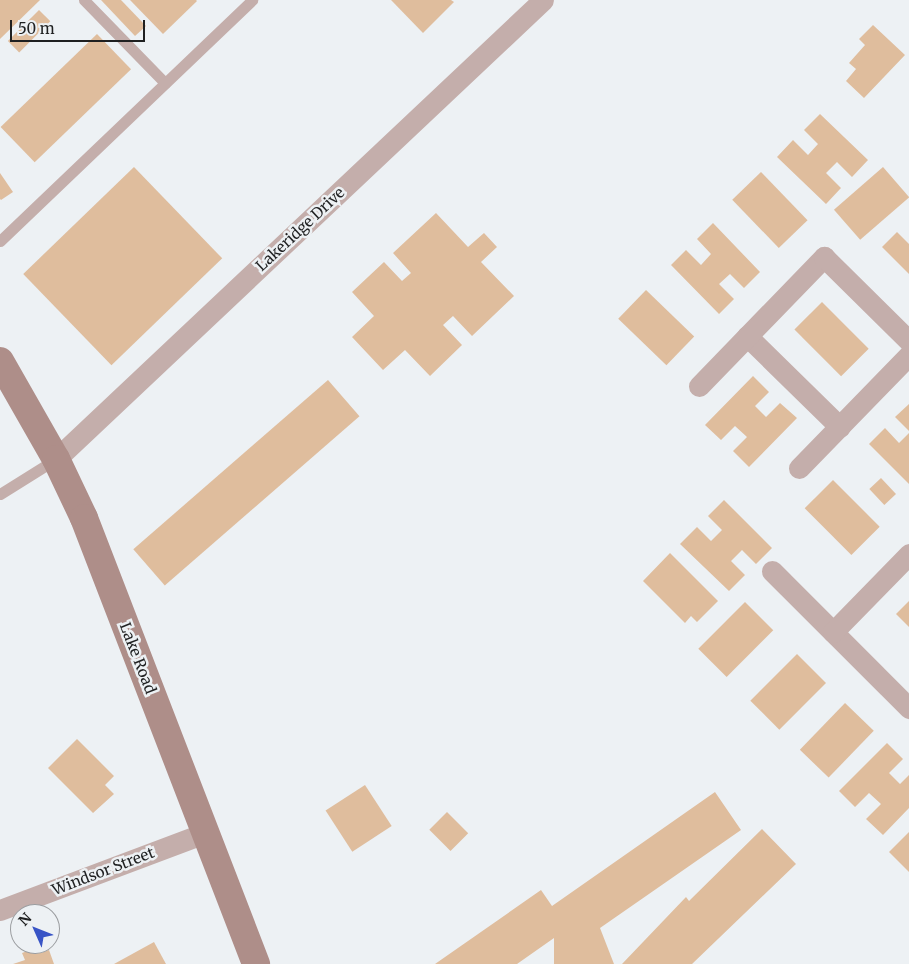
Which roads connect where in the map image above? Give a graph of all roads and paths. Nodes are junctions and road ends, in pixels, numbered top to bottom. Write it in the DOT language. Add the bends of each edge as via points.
graph roads {
  1 [pos="84,0"];
  2 [pos="252,0"];
  3 [pos="543,0"];
  4 [pos="165,83"];
  5 [pos="0,241"];
  6 [pos="747,336"];
  7 [pos="909,341"];
  8 [pos="909,355"];
  9 [pos="0,361"];
  10 [pos="699,386"];
  11 [pos="840,427"];
  12 [pos="56,459"];
  13 [pos="800,468"];
  14 [pos="0,494"];
  15 [pos="909,554"];
  16 [pos="772,571"];
  17 [pos="832,632"];
  18 [pos="909,708"];
  19 [pos="205,833"];
  20 [pos="0,910"];
  21 [pos="256,964"];
  1 -- 4 [label="lane"];
  2 -- 4 [label="lane"];
  3 -- 12 [label="street, Lakeridge Drive"];
  4 -- 5 [label="lane"];
  6 -- 7 [label="street" via="824,257"];
  6 -- 10 [label="street"];
  6 -- 11 [label="street"];
  8 -- 11 [label="street"];
  9 -- 12 [label="street, Lake Road"];
  11 -- 13 [label="street"];
  12 -- 14 [label="lane"];
  12 -- 19 [label="street, Lake Road"];
  15 -- 17 [label="street"];
  16 -- 17 [label="street"];
  17 -- 18 [label="street"];
  19 -- 20 [label="street, Windsor Street"];
  19 -- 21 [label="street, Lake Road"];
}
